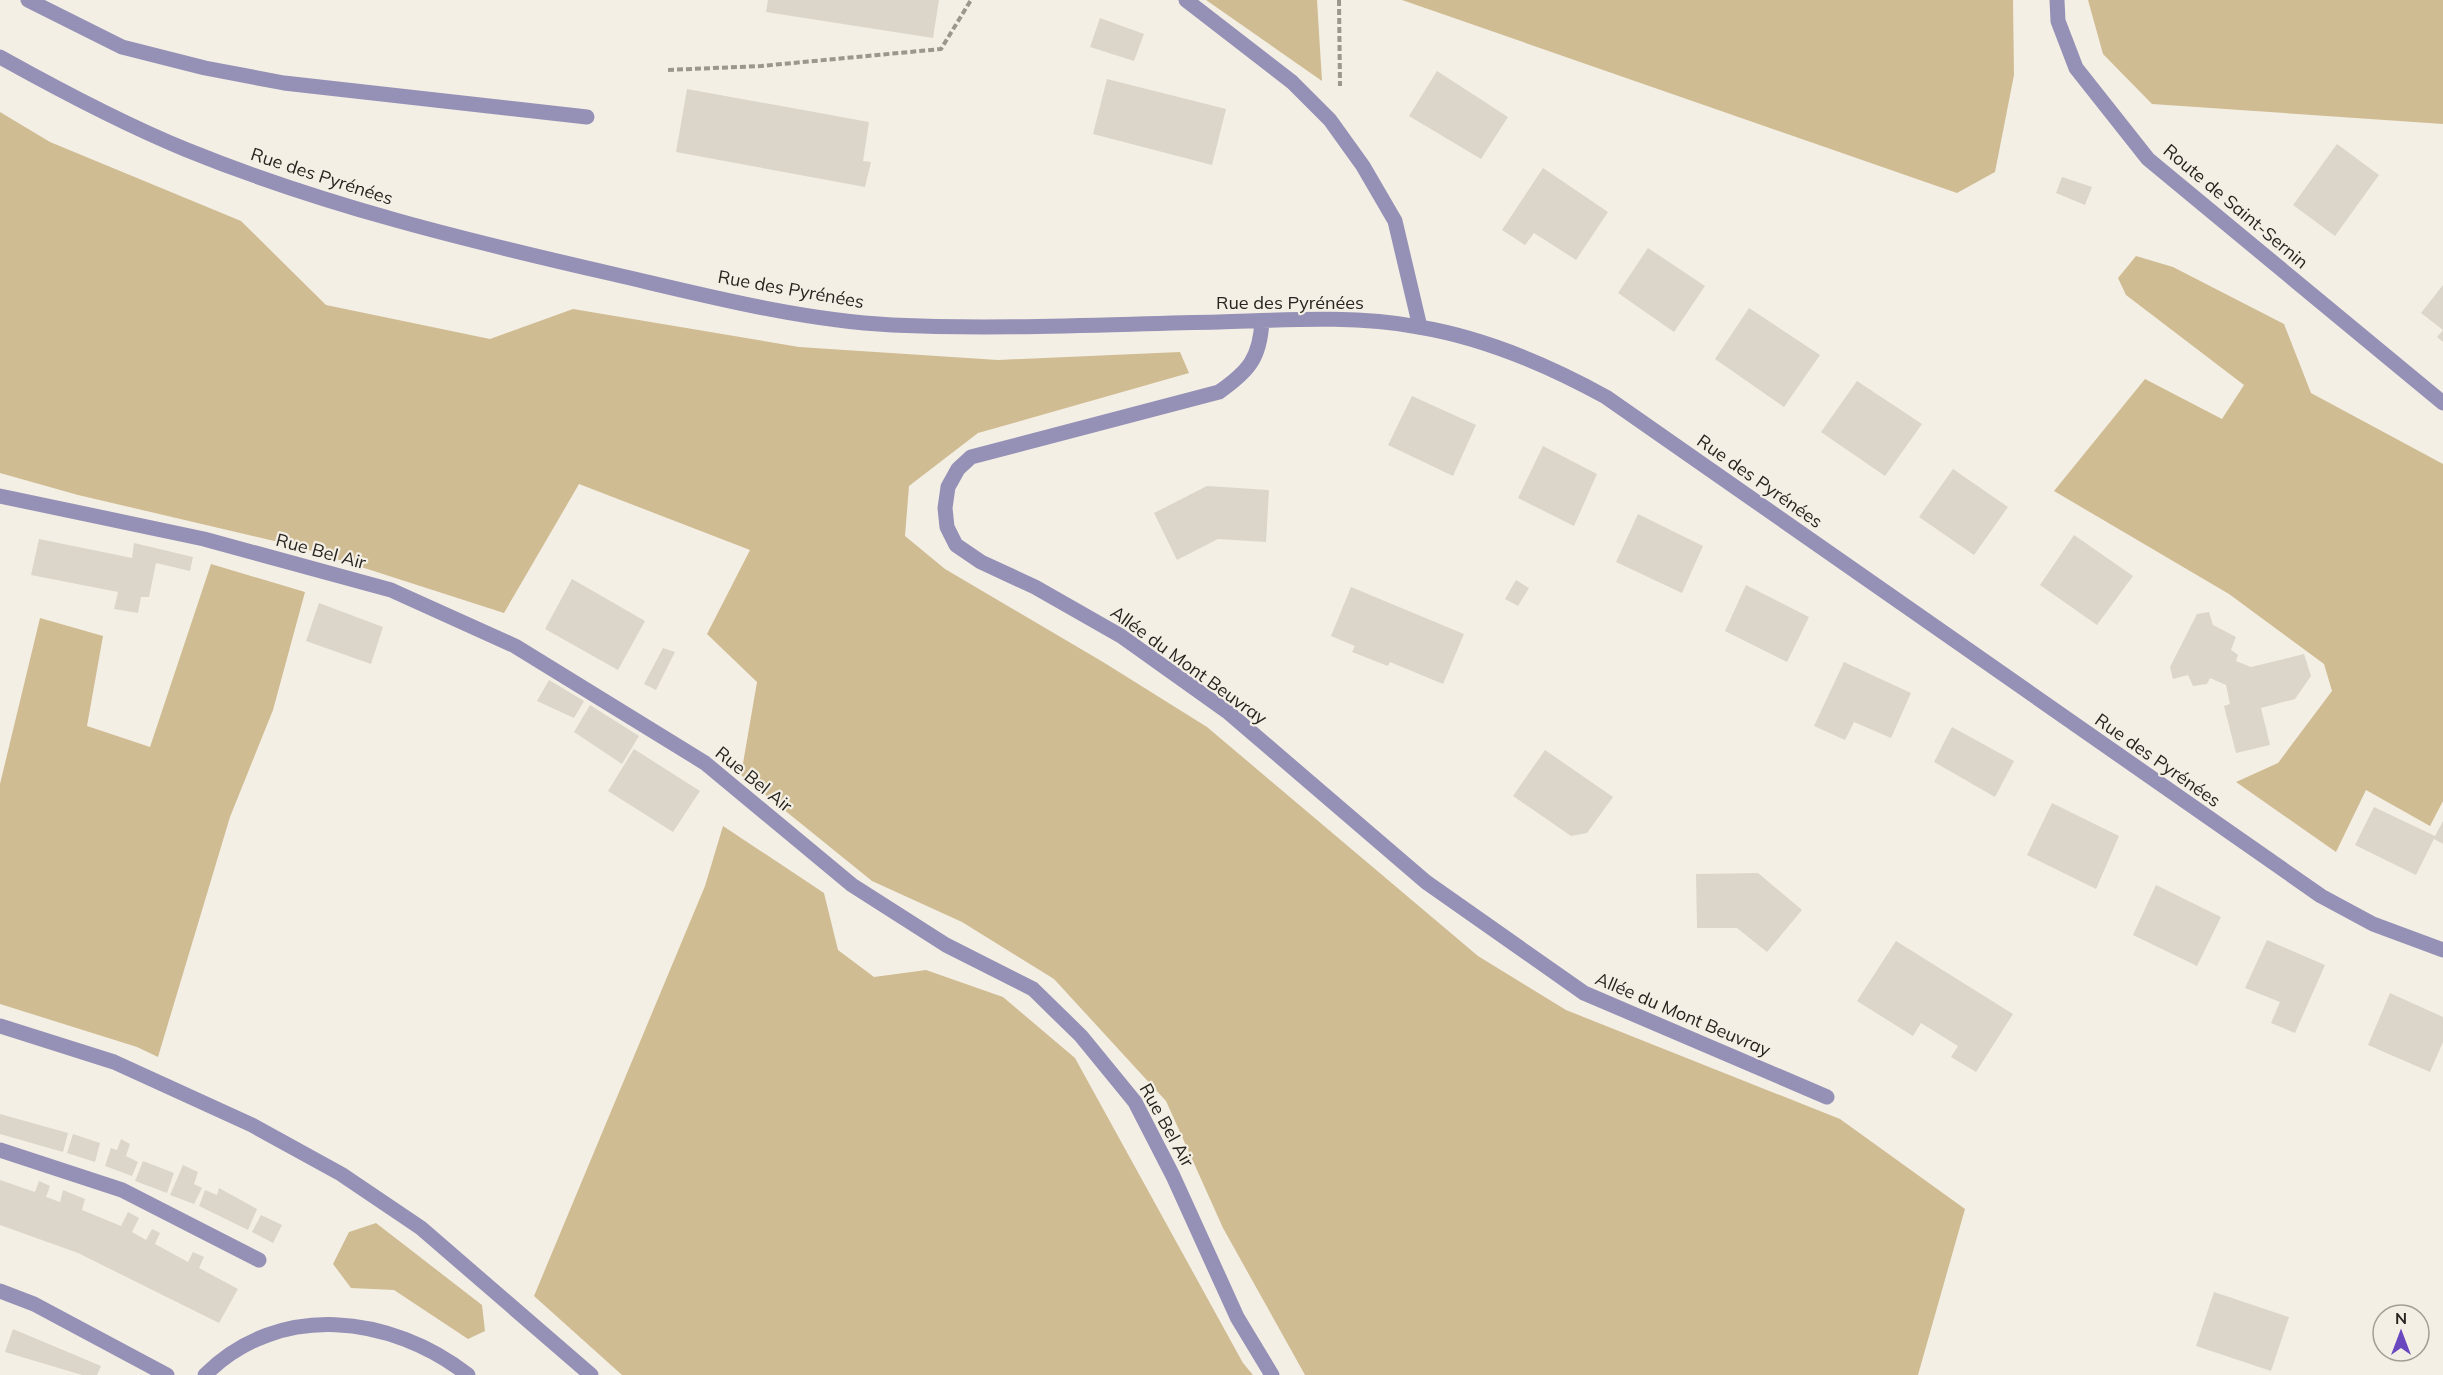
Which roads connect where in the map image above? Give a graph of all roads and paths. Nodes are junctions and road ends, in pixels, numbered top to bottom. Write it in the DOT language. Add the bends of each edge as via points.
graph roads {
  1 [pos="28,0"];
  2 [pos="971,0"];
  3 [pos="1186,0"];
  4 [pos="1339,0"];
  5 [pos="2056,0"];
  6 [pos="0,57"];
  7 [pos="668,70"];
  8 [pos="587,117"];
  9 [pos="1340,135"];
  10 [pos="1262,321"];
  11 [pos="1420,327"];
  12 [pos="2443,403"];
  13 [pos="0,496"];
  14 [pos="2443,950"];
  15 [pos="0,1026"];
  16 [pos="1827,1097"];
  17 [pos="0,1150"];
  18 [pos="259,1260"];
  19 [pos="0,1291"];
  20 [pos="167,1375"];
  21 [pos="205,1375"];
  22 [pos="468,1375"];
  23 [pos="591,1375"];
  24 [pos="1272,1375"];
  1 -- 8 [label="street" via="123,47 204,68 284,83"];
  2 -- 7 [label="path" via="941,50"];
  3 -- 9 [label="street" via="1292,82"];
  4 -- 9 [label="path"];
  5 -- 12 [label="street, Route de Saint-Sernin" via="2058,21 2076,68 2148,159"];
  6 -- 10 [label="street, Rue des Pyrénées" via="69,96 185,149 277,183 368,213 485,244 725,299 823,318 892,325"];
  9 -- 11 [label="street" via="1395,221"];
  10 -- 11 [label="street, Rue des Pyrénées" via="1342,318"];
  10 -- 16 [label="street, Allée du Mont Beuvray" via="1261,343 1255,358 1220,392 972,458 958,469 948,487 947,527 956,545 1121,636 1229,712 1426,882 1584,993"];
  11 -- 14 [label="street, Rue des Pyrénées" via="1550,366 1606,397 2282,871 2373,924"];
  13 -- 24 [label="street, Rue Bel Air" via="204,538 391,590 515,646 705,763 852,885 946,945 1033,989 1081,1036 1135,1102 1237,1317"];
  15 -- 23 [label="street" via="114,1062 252,1125 341,1174 421,1228"];
  17 -- 18 [label="street" via="122,1190"];
  19 -- 20 [label="street" via="34,1304"];
  21 -- 22 [label="street" via="216,1364 280,1331 313,1324 351,1324 407,1338"];
}
